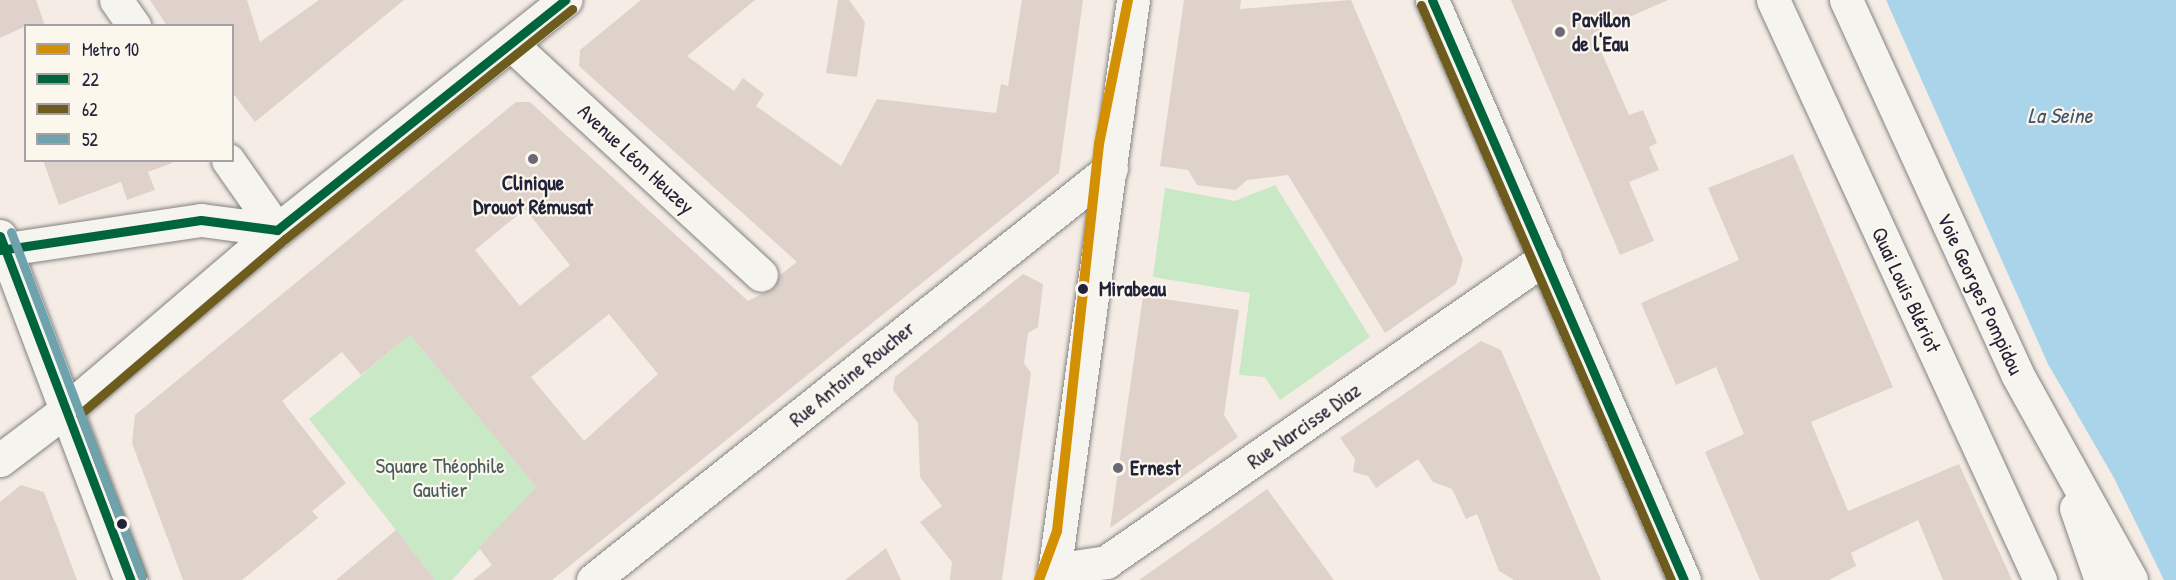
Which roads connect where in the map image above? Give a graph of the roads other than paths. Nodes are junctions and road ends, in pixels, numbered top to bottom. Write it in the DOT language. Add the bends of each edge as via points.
graph roads {
  1 [pos="116,0"];
  2 [pos="565,0"];
  3 [pos="1133,0"];
  4 [pos="1432,0"];
  5 [pos="1773,0"];
  6 [pos="1846,0"];
  7 [pos="133,24"];
  8 [pos="511,44"];
  9 [pos="229,162"];
  10 [pos="1111,168"];
  11 [pos="277,230"];
  12 [pos="2,245"];
  13 [pos="1545,258"];
  14 [pos="761,275"];
  15 [pos="66,410"];
  16 [pos="2058,449"];
  17 [pos="0,460"];
  18 [pos="1053,575"];
  19 [pos="131,580"];
  20 [pos="593,580"];
  21 [pos="1684,580"];
  22 [pos="2040,580"];
  23 [pos="2101,580"];
  24 [pos="2131,580"];
  1 -- 7 [label="street"];
  2 -- 8 [label="street"];
  3 -- 10 [label="street"];
  4 -- 13 [label="street"];
  5 -- 22 [label="street, Quai Louis Blériot"];
  6 -- 16 [label="street, Voie Georges Pompidou" via="2017,374"];
  8 -- 11 [label="street"];
  8 -- 14 [label="street, Avenue Léon Heuzey"];
  9 -- 11 [label="street"];
  10 -- 18 [label="street"];
  10 -- 20 [label="street, Rue Antoine Roucher"];
  11 -- 12 [label="street" via="201,219"];
  11 -- 15 [label="street"];
  12 -- 15 [label="street"];
  13 -- 18 [label="street, Rue Narcisse Diaz" via="1107,562"];
  13 -- 21 [label="street"];
  15 -- 17 [label="street"];
  15 -- 19 [label="street"];
  16 -- 23 [label="street"];
  16 -- 24 [label="street, Voie Georges Pompidou"];
}
